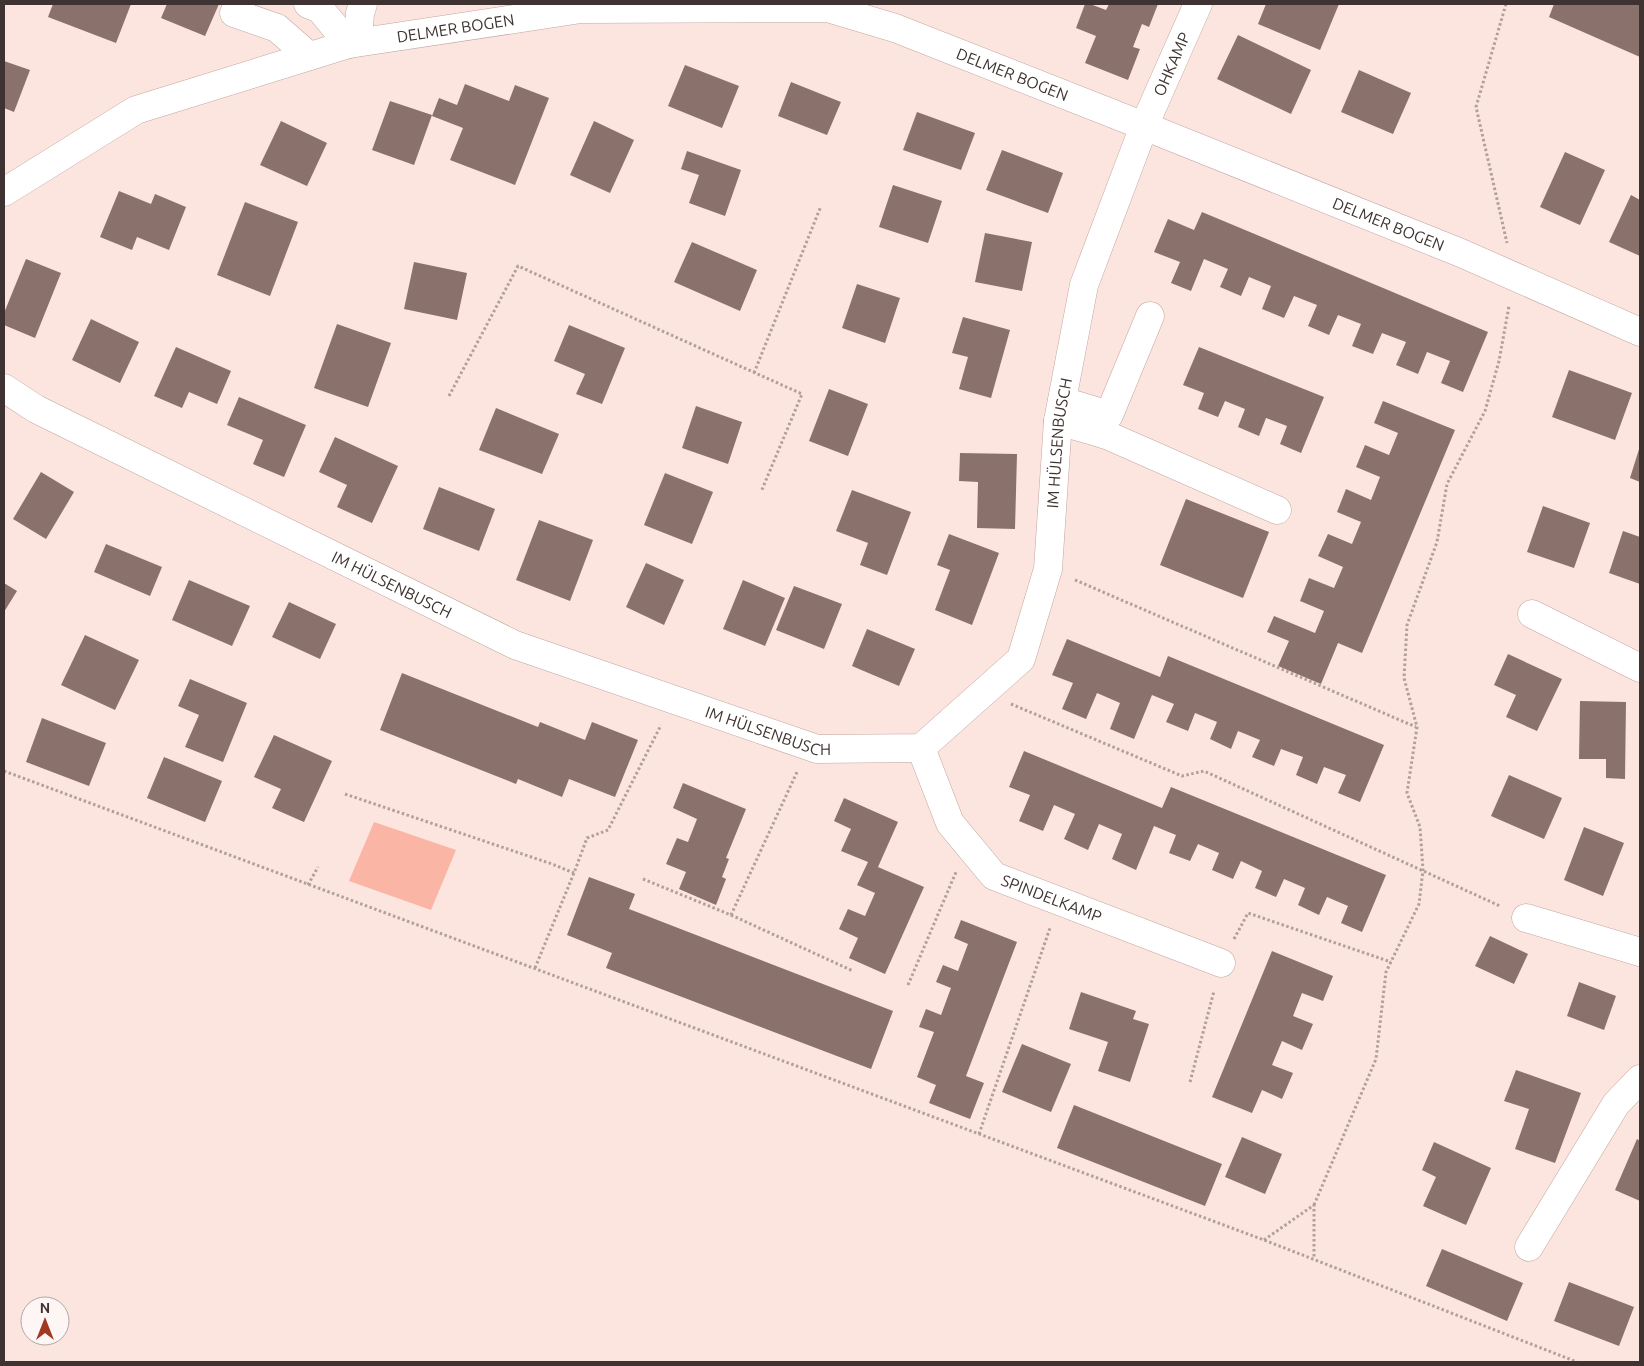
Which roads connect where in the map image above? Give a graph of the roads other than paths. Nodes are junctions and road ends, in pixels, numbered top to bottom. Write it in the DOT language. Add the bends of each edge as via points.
graph roads {
  1 [pos="308,4"];
  2 [pos="363,4"];
  3 [pos="1198,4"];
  4 [pos="581,6"];
  5 [pos="234,13"];
  6 [pos="354,43"];
  7 [pos="310,56"];
  8 [pos="1144,126"];
  9 [pos="4,192"];
  10 [pos="1150,316"];
  11 [pos="1640,332"];
  12 [pos="4,388"];
  13 [pos="1060,411"];
  14 [pos="1277,510"];
  15 [pos="1532,614"];
  16 [pos="1640,668"];
  17 [pos="921,748"];
  18 [pos="1526,918"];
  19 [pos="1640,952"];
  20 [pos="1221,963"];
  21 [pos="1640,1079"];
  22 [pos="1529,1247"];
  1 -- 6 [label="street" via="320,9"];
  2 -- 6 [label="street"];
  3 -- 8 [label="street, OHKAMP"];
  4 -- 6 [label="street, DELMER BOGEN"];
  4 -- 8 [label="street, DELMER BOGEN" via="828,8 895,28"];
  5 -- 7 [label="street" via="277,28"];
  6 -- 7 [label="street, DELMER BOGEN"];
  7 -- 9 [label="street, DELMER BOGEN" via="136,110"];
  8 -- 11 [label="street, DELMER BOGEN" via="1461,254"];
  8 -- 13 [label="street, IM HÜLSENBUSCH" via="1084,285"];
  10 -- 13 [label="street" via="1109,415"];
  12 -- 17 [label="street, IM HÜLSENBUSCH" via="36,409 515,645 817,749"];
  13 -- 14 [label="street" via="1090,430"];
  13 -- 17 [label="street, IM HÜLSENBUSCH" via="1048,568 1021,659"];
  15 -- 16 [label="street"];
  17 -- 20 [label="street, SPINDELKAMP" via="950,823 994,876"];
  18 -- 19 [label="street"];
  21 -- 22 [label="street" via="1616,1104"];
}
